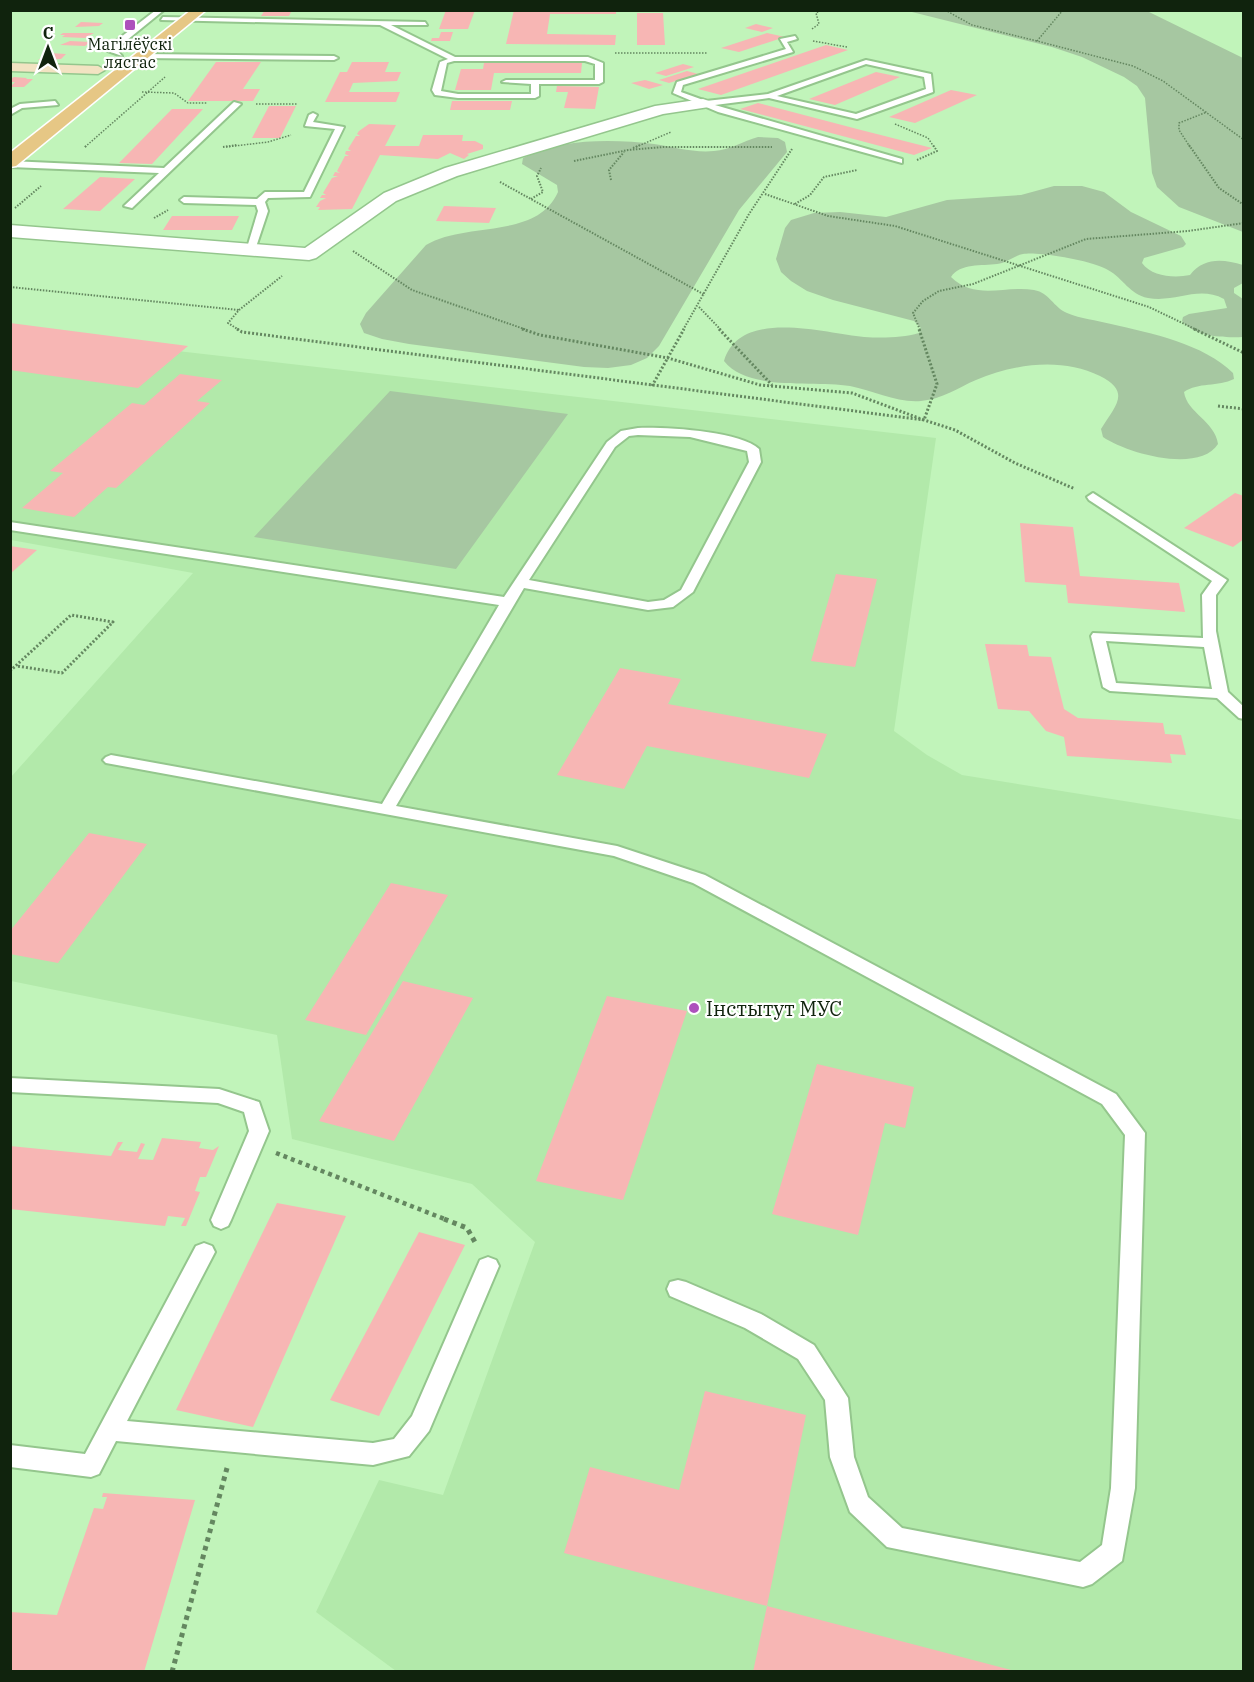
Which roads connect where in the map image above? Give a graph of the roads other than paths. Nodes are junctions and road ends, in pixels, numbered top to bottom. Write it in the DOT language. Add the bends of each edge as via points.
graph roads {
  1 [pos="301,10"];
  2 [pos="166,13"];
  3 [pos="194,15"];
  4 [pos="293,22"];
  5 [pos="381,23"];
  6 [pos="425,24"];
  7 [pos="795,38"];
  8 [pos="144,56"];
  9 [pos="334,58"];
  10 [pos="454,59"];
  11 [pos="10,67"];
  12 [pos="98,70"];
  13 [pos="507,82"];
  14 [pos="535,82"];
  15 [pos="81,84"];
  16 [pos="769,96"];
  17 [pos="59,100"];
  18 [pos="237,104"];
  19 [pos="703,104"];
  20 [pos="10,113"];
  21 [pos="313,115"];
  22 [pos="37,117"];
  23 [pos="899,161"];
  24 [pos="10,163"];
  25 [pos="165,171"];
  26 [pos="184,200"];
  27 [pos="260,202"];
  28 [pos="129,206"];
  29 [pos="10,231"];
  30 [pos="251,251"];
  31 [pos="1093,497"];
  32 [pos="10,526"];
  33 [pos="521,584"];
  34 [pos="508,602"];
  35 [pos="1211,643"];
  36 [pos="1221,694"];
  37 [pos="1244,715"];
  38 [pos="111,760"];
  39 [pos="386,810"];
  40 [pos="10,1085"];
  41 [pos="221,1220"];
  42 [pos="204,1252"];
  43 [pos="488,1266"];
  44 [pos="678,1289"];
  45 [pos="109,1430"];
  46 [pos="10,1456"];
  1 -- 4 [label="lane"];
  2 -- 3 [label="lane"];
  2 -- 12 [label="main road"];
  3 -- 4 [label="lane"];
  3 -- 8 [label="main road"];
  4 -- 5 [label="lane"];
  5 -- 6 [label="lane"];
  5 -- 10 [label="lane"];
  7 -- 19 [label="lane" via="783,42 790,50 680,84 677,93"];
  8 -- 9 [label="lane"];
  8 -- 24 [label="main road"];
  10 -- 14 [label="lane" via="444,62 438,93 535,96"];
  10 -- 14 [label="lane" via="585,59 599,63 598,82"];
  11 -- 12 [label="street"];
  12 -- 15 [label="main road"];
  13 -- 14 [label="lane"];
  16 -- 16 [label="lane" via="857,117 930,90 928,76 866,62"];
  16 -- 19 [label="lane"];
  17 -- 20 [label="lane" via="20,106"];
  17 -- 22 [label="main road"];
  18 -- 25 [label="lane"];
  19 -- 23 [label="lane"];
  19 -- 30 [label="street" via="661,109 470,165 390,197 309,254"];
  21 -- 27 [label="lane" via="308,124 340,127 306,195 265,195"];
  24 -- 25 [label="lane"];
  25 -- 28 [label="lane"];
  26 -- 27 [label="lane"];
  27 -- 30 [label="lane" via="263,211"];
  29 -- 30 [label="street"];
  31 -- 35 [label="lane" via="1220,580 1209,595"];
  32 -- 34 [label="lane"];
  33 -- 33 [label="lane" via="611,445 625,434 646,430 738,441 753,448 755,462 686,592 668,604 648,606"];
  33 -- 34 [label="lane"];
  34 -- 39 [label="lane"];
  35 -- 36 [label="lane"];
  35 -- 36 [label="lane" via="1098,636 1110,687"];
  36 -- 37 [label="lane"];
  38 -- 39 [label="lane"];
  39 -- 44 [label="lane" via="616,851 699,879 1109,1099 1135,1133 1124,1488 1113,1552 1083,1575 896,1539 859,1504 842,1457 836,1398 806,1352 753,1321"];
  40 -- 41 [label="lane" via="219,1096 252,1107 259,1131"];
  42 -- 45 [label="lane"];
  43 -- 45 [label="lane" via="421,1423 401,1448 373,1454"];
  45 -- 46 [label="lane" via="91,1466"];
}
